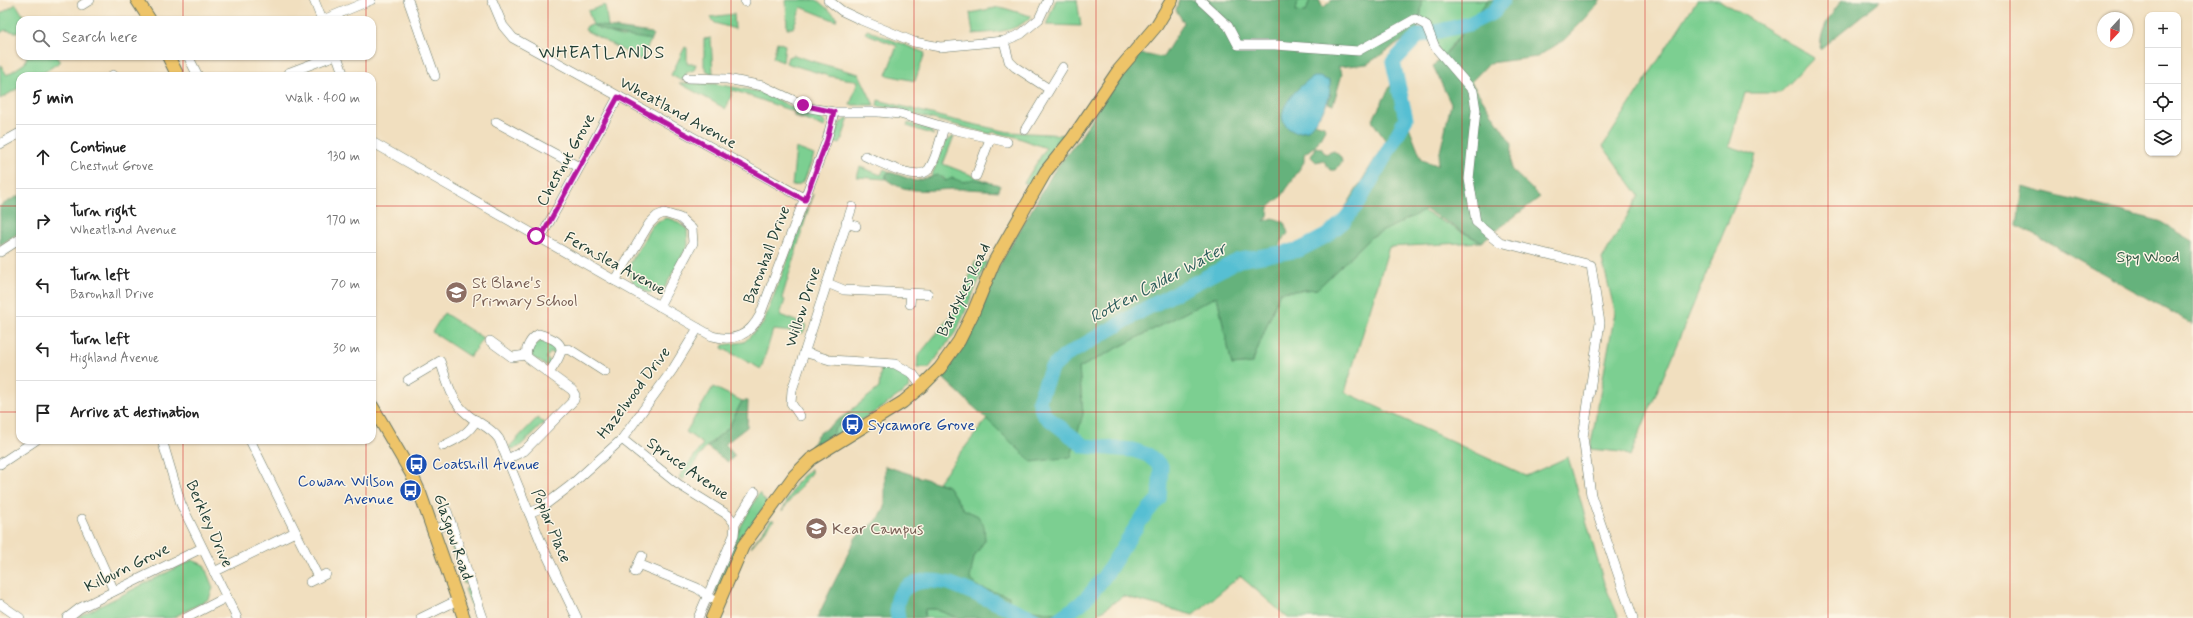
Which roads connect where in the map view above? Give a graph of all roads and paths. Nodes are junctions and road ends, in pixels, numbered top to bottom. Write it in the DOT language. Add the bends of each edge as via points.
graph roads {
  1 [pos="314,0"];
  2 [pos="371,0"];
  3 [pos="408,0"];
  4 [pos="492,0"];
  5 [pos="828,0"];
  6 [pos="1048,0"];
  7 [pos="1172,0"];
  8 [pos="1200,0"];
  9 [pos="139,1"];
  10 [pos="148,16"];
  11 [pos="320,16"];
  12 [pos="332,16"];
  13 [pos="1004,41"];
  14 [pos="171,60"];
  15 [pos="190,60"];
  16 [pos="322,60"];
  17 [pos="338,60"];
  18 [pos="1063,67"];
  19 [pos="176,72"];
  20 [pos="196,72"];
  21 [pos="291,72"];
  22 [pos="343,72"];
  23 [pos="435,76"];
  24 [pos="687,78"];
  25 [pos="1049,89"];
  26 [pos="618,97"];
  27 [pos="834,112"];
  28 [pos="496,122"];
  29 [pos="944,128"];
  30 [pos="1025,130"];
  31 [pos="16,135"];
  32 [pos="990,139"];
  33 [pos="1007,142"];
  34 [pos="0,144"];
  35 [pos="376,144"];
  36 [pos="865,156"];
  37 [pos="578,167"];
  38 [pos="976,176"];
  39 [pos="805,200"];
  40 [pos="852,207"];
  41 [pos="846,223"];
  42 [pos="856,226"];
  43 [pos="540,239"];
  44 [pos="16,242"];
  45 [pos="0,252"];
  46 [pos="615,281"];
  47 [pos="827,283"];
  48 [pos="910,294"];
  49 [pos="928,294"];
  50 [pos="910,304"];
  51 [pos="659,306"];
  52 [pos="698,328"];
  53 [pos="490,341"];
  54 [pos="563,350"];
  55 [pos="804,352"];
  56 [pos="526,355"];
  57 [pos="605,372"];
  58 [pos="549,373"];
  59 [pos="408,380"];
  60 [pos="922,386"];
  61 [pos="376,413"];
  62 [pos="800,416"];
  63 [pos="476,420"];
  64 [pos="622,439"];
  65 [pos="30,444"];
  66 [pos="163,444"];
  67 [pos="252,444"];
  68 [pos="443,446"];
  69 [pos="507,458"];
  70 [pos="0,464"];
  71 [pos="756,492"];
  72 [pos="447,511"];
  73 [pos="529,513"];
  74 [pos="82,519"];
  75 [pos="451,524"];
  76 [pos="735,524"];
  77 [pos="434,529"];
  78 [pos="295,532"];
  79 [pos="202,548"];
  80 [pos="638,564"];
  81 [pos="214,572"];
  82 [pos="318,578"];
  83 [pos="114,590"];
  84 [pos="707,596"];
  85 [pos="227,597"];
  86 [pos="458,600"];
  87 [pos="719,602"];
  88 [pos="0,604"];
  89 [pos="425,617"];
  90 [pos="18,618"];
  91 [pos="67,618"];
  92 [pos="186,618"];
  93 [pos="237,618"];
  94 [pos="464,618"];
  95 [pos="483,618"];
  96 [pos="576,618"];
  97 [pos="698,618"];
  98 [pos="712,618"];
  99 [pos="1633,618"];
  1 -- 11 [label="street"];
  2 -- 12 [label="street"];
  3 -- 23 [label="street"];
  4 -- 26 [label="street, Wheatland Avenue" via="503,26 513,38"];
  5 -- 13 [label="street" via="842,11 928,45 940,47"];
  6 -- 13 [label="street" via="1044,12 1032,26"];
  7 -- 60 [label="main road, Bardykes Road" via="1157,25 1118,72 1072,139 1046,171 994,262 958,342 940,368"];
  8 -- 99 [label="street" via="1228,26 1238,45 1358,51 1415,19 1421,20 1426,25 1435,47 1473,92 1476,110 1470,180 1476,222 1500,242 1591,265 1600,323 1583,437 1590,495"];
  9 -- 10 [label="main road"];
  13 -- 25 [label="street" via="1010,61 1015,67"];
  14 -- 19 [label="main road"];
  15 -- 20 [label="street"];
  16 -- 21 [label="street"];
  17 -- 22 [label="street"];
  18 -- 25 [label="street"];
  24 -- 27 [label="street" via="727,79 763,86 810,108"];
  25 -- 30 [label="street"];
  26 -- 37 [label="street, Chestnut Grove"];
  26 -- 39 [label="street, Wheatland Avenue"];
  27 -- 29 [label="street" via="889,112"];
  27 -- 39 [label="street, Baronhall Drive" via="827,140"];
  28 -- 37 [label="street"];
  29 -- 32 [label="street"];
  29 -- 36 [label="street" via="930,167 922,174 912,174"];
  31 -- 34 [label="street"];
  32 -- 33 [label="street"];
  32 -- 38 [label="street"];
  35 -- 43 [label="street, Fernslea Avenue"];
  37 -- 43 [label="street, Chestnut Grove"];
  39 -- 52 [label="street, Baronhall Drive" via="755,324 748,332 732,339 712,336"];
  40 -- 41 [label="street, Willow Drive"];
  41 -- 42 [label="street"];
  41 -- 47 [label="street, Willow Drive"];
  43 -- 46 [label="street, Fernslea Avenue"];
  44 -- 45 [label="street"];
  46 -- 51 [label="street, Fernslea Avenue"];
  46 -- 51 [label="street" via="652,219 664,213 680,218 692,229 693,243"];
  47 -- 48 [label="street" via="844,290"];
  47 -- 55 [label="street, Willow Drive"];
  48 -- 49 [label="street"];
  48 -- 50 [label="street"];
  51 -- 52 [label="street, Fernslea Avenue"];
  52 -- 64 [label="street, Hazelwood Drive" via="674,369"];
  53 -- 56 [label="street" via="512,357"];
  54 -- 56 [label="street" via="561,346 539,334 527,348"];
  54 -- 57 [label="street" via="569,349"];
  54 -- 58 [label="street"];
  55 -- 60 [label="street" via="830,360 895,364 913,374"];
  55 -- 62 [label="street, Willow Drive" via="787,404"];
  56 -- 58 [label="street"];
  58 -- 69 [label="street" via="572,390 574,400 524,451"];
  59 -- 63 [label="street, Poplar Place" via="440,361 457,404"];
  60 -- 87 [label="main road, Bardykes Road" via="903,402 812,459 794,476 743,546"];
  61 -- 77 [label="main road, Glasgow Road" via="411,473"];
  63 -- 68 [label="street" via="462,437"];
  63 -- 69 [label="street, Poplar Place" via="493,430"];
  64 -- 73 [label="street, Hazelwood Drive" via="570,486 541,508"];
  64 -- 76 [label="street, Spruce Avenue" via="678,484 728,515"];
  65 -- 70 [label="street"];
  66 -- 79 [label="street, Berkley Drive" via="177,495"];
  67 -- 78 [label="street"];
  69 -- 73 [label="street, Poplar Place"];
  71 -- 76 [label="street"];
  72 -- 75 [label="street"];
  73 -- 96 [label="street, Poplar Place"];
  74 -- 83 [label="street"];
  75 -- 77 [label="street"];
  75 -- 95 [label="street"];
  76 -- 84 [label="street" via="734,535"];
  77 -- 86 [label="main road, Glasgow Road"];
  78 -- 81 [label="street"];
  78 -- 82 [label="street"];
  79 -- 81 [label="street, Berkley Drive"];
  79 -- 83 [label="street, Kilburn Grove"];
  80 -- 84 [label="street" via="697,588"];
  81 -- 85 [label="street, Berkley Drive"];
  83 -- 91 [label="street, Kilburn Grove"];
  84 -- 87 [label="street"];
  84 -- 97 [label="street"];
  85 -- 92 [label="street"];
  85 -- 93 [label="street, Berkley Drive"];
  86 -- 89 [label="street"];
  86 -- 94 [label="main road, Glasgow Road"];
  87 -- 98 [label="main road, Bardykes Road"];
  88 -- 90 [label="street"];
}
